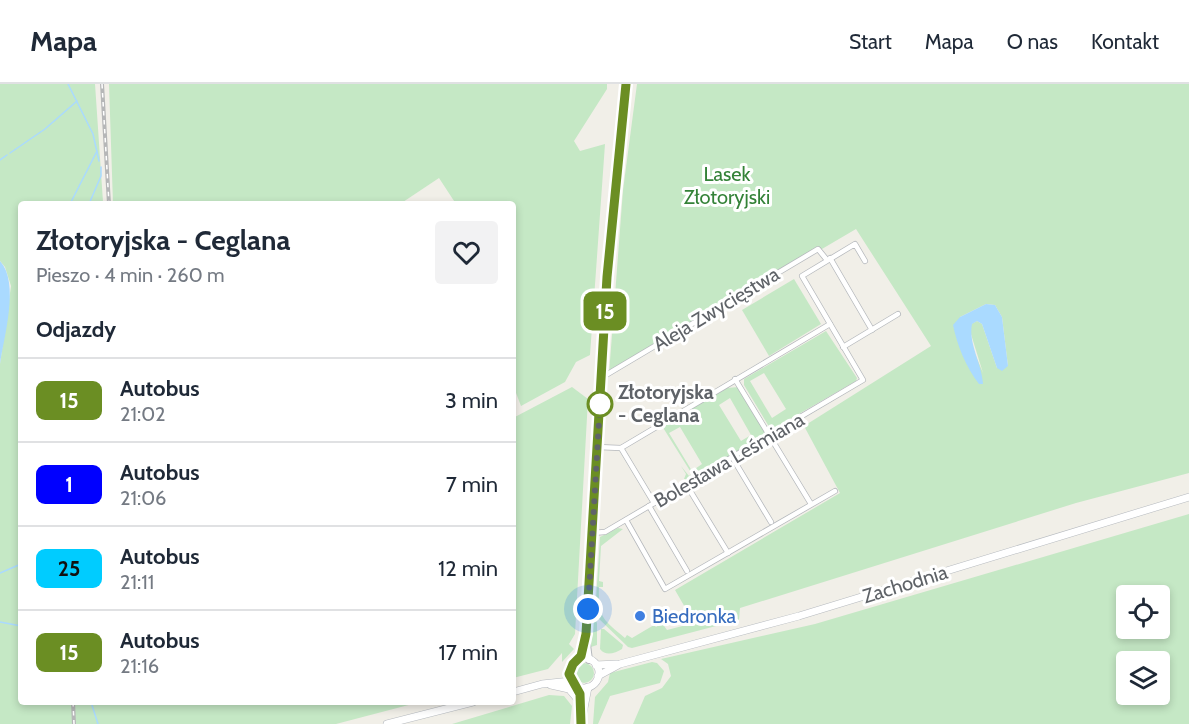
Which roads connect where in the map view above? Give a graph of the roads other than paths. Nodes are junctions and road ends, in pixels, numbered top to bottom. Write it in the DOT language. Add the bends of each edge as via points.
graph roads {
  1 [pos="626,84"];
  2 [pos="828,259"];
  3 [pos="865,261"];
  4 [pos="898,314"];
  5 [pos="830,324"];
  6 [pos="872,330"];
  7 [pos="843,347"];
  8 [pos="601,378"];
  9 [pos="735,379"];
  10 [pos="770,435"];
  11 [pos="597,447"];
  12 [pos="621,447"];
  13 [pos="732,457"];
  14 [pos="686,484"];
  15 [pos="835,491"];
  16 [pos="1189,497"];
  17 [pos="811,504"];
  18 [pos="651,505"];
  19 [pos="626,520"];
  20 [pos="771,522"];
  21 [pos="592,533"];
  22 [pos="728,553"];
  23 [pos="687,572"];
  24 [pos="586,634"];
  25 [pos="580,660"];
  26 [pos="589,660"];
  27 [pos="620,664"];
  28 [pos="596,665"];
  29 [pos="569,670"];
  30 [pos="598,676"];
  31 [pos="542,684"];
  32 [pos="574,684"];
  33 [pos="588,687"];
  34 [pos="516,691"];
  35 [pos="580,702"];
  36 [pos="461,705"];
  37 [pos="582,711"];
  38 [pos="387,724"];
  39 [pos="581,724"];
  1 -- 8 [label="street"];
  2 -- 3 [label="street" via="855,244"];
  2 -- 5 [label="street" via="802,276"];
  2 -- 6 [label="street"];
  2 -- 8 [label="street, Aleja Zwycięstwa" via="818,249"];
  4 -- 6 [label="street"];
  5 -- 7 [label="street"];
  5 -- 9 [label="street"];
  6 -- 7 [label="street"];
  7 -- 10 [label="street, Bolesława Leśmiana" via="863,380"];
  8 -- 11 [label="street"];
  9 -- 10 [label="street"];
  9 -- 12 [label="street"];
  10 -- 13 [label="street, Bolesława Leśmiana"];
  10 -- 17 [label="street"];
  11 -- 12 [label="street"];
  11 -- 21 [label="street"];
  12 -- 18 [label="street"];
  13 -- 14 [label="street, Bolesława Leśmiana"];
  13 -- 20 [label="street"];
  14 -- 18 [label="street, Bolesława Leśmiana"];
  14 -- 22 [label="street"];
  15 -- 17 [label="street"];
  16 -- 27 [label="main road, Zachodnia" via="799,616"];
  17 -- 22 [label="street"];
  18 -- 19 [label="street, Bolesława Leśmiana"];
  18 -- 23 [label="street"];
  19 -- 21 [label="street, Bolesława Leśmiana" via="605,532"];
  19 -- 22 [label="street" via="665,590"];
  21 -- 24 [label="street"];
  24 -- 25 [label="street"];
  24 -- 26 [label="street"];
  25 -- 26 [label="main road"];
  25 -- 29 [label="main road"];
  26 -- 28 [label="main road"];
  27 -- 28 [label="main road, Zachodnia"];
  27 -- 30 [label="main road, Zachodnia"];
  28 -- 30 [label="main road"];
  29 -- 31 [label="main road"];
  29 -- 32 [label="main road"];
  30 -- 33 [label="main road"];
  31 -- 32 [label="main road"];
  31 -- 34 [label="main road"];
  31 -- 35 [label="main road" via="569,689"];
  32 -- 33 [label="main road"];
  32 -- 35 [label="main road"];
  33 -- 37 [label="main road"];
  35 -- 37 [label="main road"];
  36 -- 38 [label="main road"];
  37 -- 39 [label="main road"];
}
